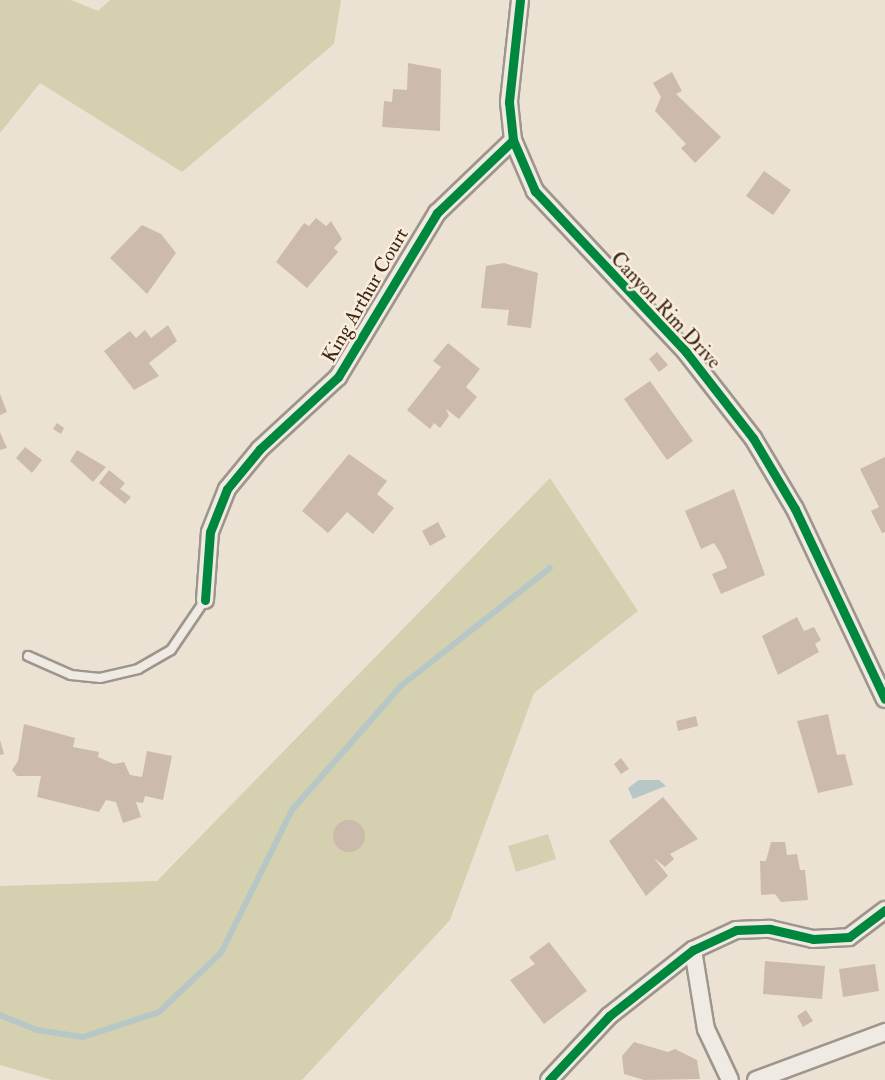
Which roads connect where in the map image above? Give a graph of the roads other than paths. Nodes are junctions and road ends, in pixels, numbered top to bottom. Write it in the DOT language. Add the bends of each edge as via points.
graph roads {
  1 [pos="520,0"];
  2 [pos="513,140"];
  3 [pos="205,600"];
  4 [pos="28,656"];
  5 [pos="885,699"];
  6 [pos="885,910"];
  7 [pos="693,950"];
  8 [pos="885,1032"];
  9 [pos="549,1080"];
  10 [pos="730,1080"];
  11 [pos="756,1080"];
  1 -- 2 [label="street, Canyon Rim Drive" via="509,102"];
  2 -- 3 [label="street, King Arthur Court" via="437,213 338,377 260,449 227,489 210,532"];
  2 -- 5 [label="street, Canyon Rim Drive" via="535,191 686,352 753,438 795,509"];
  3 -- 4 [label="lane" via="171,650 138,669 100,678 71,675"];
  6 -- 7 [label="street" via="849,937 813,939 770,929 736,930"];
  7 -- 9 [label="street" via="609,1016"];
  7 -- 10 [label="street" via="706,1029"];
  8 -- 11 [label="street"];
}
